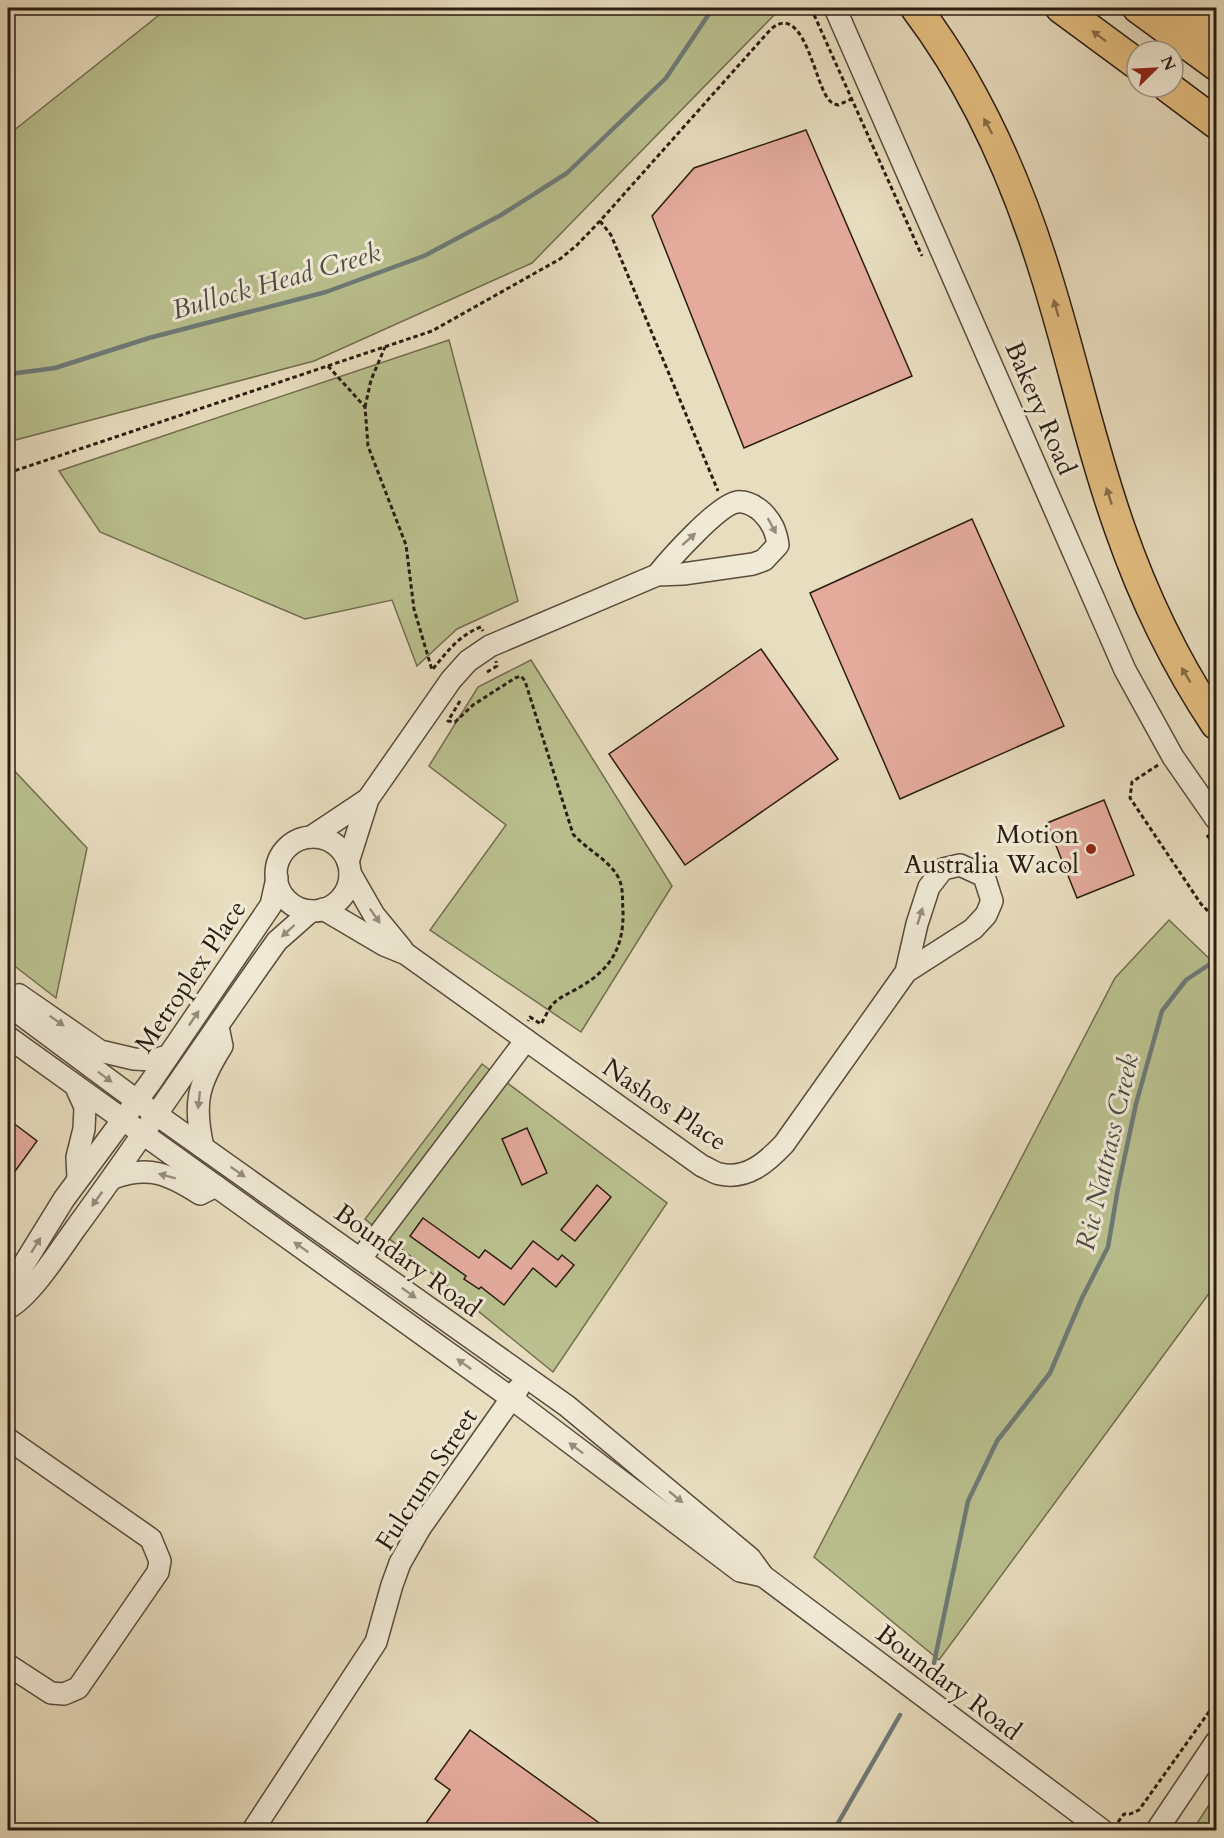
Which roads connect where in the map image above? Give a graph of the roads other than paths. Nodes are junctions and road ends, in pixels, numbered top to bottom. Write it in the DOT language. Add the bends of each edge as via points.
graph roads {
  1 [pos="835,8"];
  2 [pos="916,8"];
  3 [pos="1061,8"];
  4 [pos="1138,8"];
  5 [pos="1181,8"];
  6 [pos="1216,30"];
  7 [pos="1125,55"];
  8 [pos="1216,65"];
  9 [pos="1184,99"];
  10 [pos="1216,123"];
  11 [pos="657,574"];
  12 [pos="1216,724"];
  13 [pos="368,799"];
  14 [pos="1216,819"];
  15 [pos="311,837"];
  16 [pos="349,867"];
  17 [pos="277,878"];
  18 [pos="317,910"];
  19 [pos="406,954"];
  20 [pos="906,972"];
  21 [pos="8,1003"];
  22 [pos="218,1027"];
  23 [pos="8,1037"];
  24 [pos="522,1037"];
  25 [pos="168,1056"];
  26 [pos="75,1085"];
  27 [pos="136,1100"];
  28 [pos="156,1114"];
  29 [pos="122,1119"];
  30 [pos="142,1134"];
  31 [pos="203,1147"];
  32 [pos="113,1178"];
  33 [pos="78,1179"];
  34 [pos="216,1186"];
  35 [pos="361,1258"];
  36 [pos="8,1290"];
  37 [pos="8,1308"];
  38 [pos="527,1378"];
  39 [pos="511,1398"];
  40 [pos="8,1439"];
  41 [pos="763,1576"];
  42 [pos="8,1665"];
  43 [pos="1216,1742"];
  44 [pos="1109,1827"];
  45 [pos="253,1830"];
  46 [pos="1157,1830"];
  1 -- 14 [label="street, Bakery Road" via="1125,670 1173,757"];
  12 -- 2 [label="highway, one-way" via="1160,626 1120,529 1046,272 1011,174 972,96"];
  7 -- 3 [label="highway, one-way"];
  4 -- 8 [label="highway"];
  5 -- 6 [label="highway"];
  9 -- 10 [label="highway"];
  11 -- 11 [label="street, one-way" via="725,507 737,502 755,505 776,529 778,544 764,560 683,574"];
  11 -- 13 [label="street" via="490,646 468,661"];
  13 -- 15 [label="street"];
  13 -- 16 [label="street"];
  15 -- 16 [label="street" via="334,843"];
  15 -- 17 [label="street" via="300,839 282,854"];
  16 -- 18 [label="street" via="343,895 335,904"];
  16 -- 19 [label="street, Nashos Place, one-way" via="374,915"];
  17 -- 18 [label="street" via="288,901 298,908"];
  25 -- 17 [label="street, Metroplex Place, one-way" via="272,905"];
  18 -- 19 [label="street, Nashos Place" via="336,915"];
  18 -- 22 [label="street, Metroplex Place, one-way" via="277,941"];
  19 -- 24 [label="street, Nashos Place"];
  20 -- 20 [label="street, Nashos Place, one-way" via="929,887 943,869 960,866 984,876 992,901 986,915 973,929"];
  20 -- 24 [label="street, Nashos Place" via="784,1144 767,1162 744,1173 720,1174 702,1166"];
  21 -- 25 [label="street, one-way" via="19,995 100,1051 134,1059"];
  21 -- 27 [label="street, Boundary Road, one-way"];
  22 -- 28 [label="street, Metroplex Place"];
  22 -- 31 [label="street, one-way" via="222,1046 206,1071 198,1098"];
  23 -- 26 [label="street, Boundary Road"];
  24 -- 35 [label="street"];
  25 -- 27 [label="street, Metroplex Place"];
  26 -- 29 [label="street, Boundary Road"];
  26 -- 33 [label="street" via="85,1107 77,1157"];
  27 -- 28 [label="street, Boundary Road"];
  27 -- 29 [label="street, Metroplex Place"];
  28 -- 30 [label="street, Metroplex Place"];
  28 -- 31 [label="street, Boundary Road"];
  29 -- 30 [label="street, Boundary Road"];
  29 -- 33 [label="street, Metroplex Place"];
  30 -- 32 [label="street, Metroplex Place"];
  30 -- 34 [label="street, Boundary Road"];
  31 -- 35 [label="street, Boundary Road, one-way"];
  34 -- 32 [label="street, one-way" via="200,1194 176,1179 147,1171 131,1171"];
  32 -- 37 [label="street, Metroplex Place, one-way" via="51,1262 16,1304"];
  36 -- 33 [label="street, Metroplex Place, one-way"];
  39 -- 34 [label="street, Boundary Road, one-way"];
  35 -- 38 [label="street, Boundary Road, one-way"];
  38 -- 39 [label="street, Fulcrum Street"];
  38 -- 41 [label="street, Boundary Road, one-way" via="567,1406 750,1558"];
  41 -- 39 [label="street, Boundary Road, one-way" via="740,1571"];
  39 -- 45 [label="street, Fulcrum Street" via="420,1528 400,1563 376,1642"];
  40 -- 42 [label="street" via="151,1539 160,1561 158,1572 78,1688 64,1694 51,1693"];
  41 -- 44 [label="street, Boundary Road"];
  43 -- 46 [label="street"];
}
